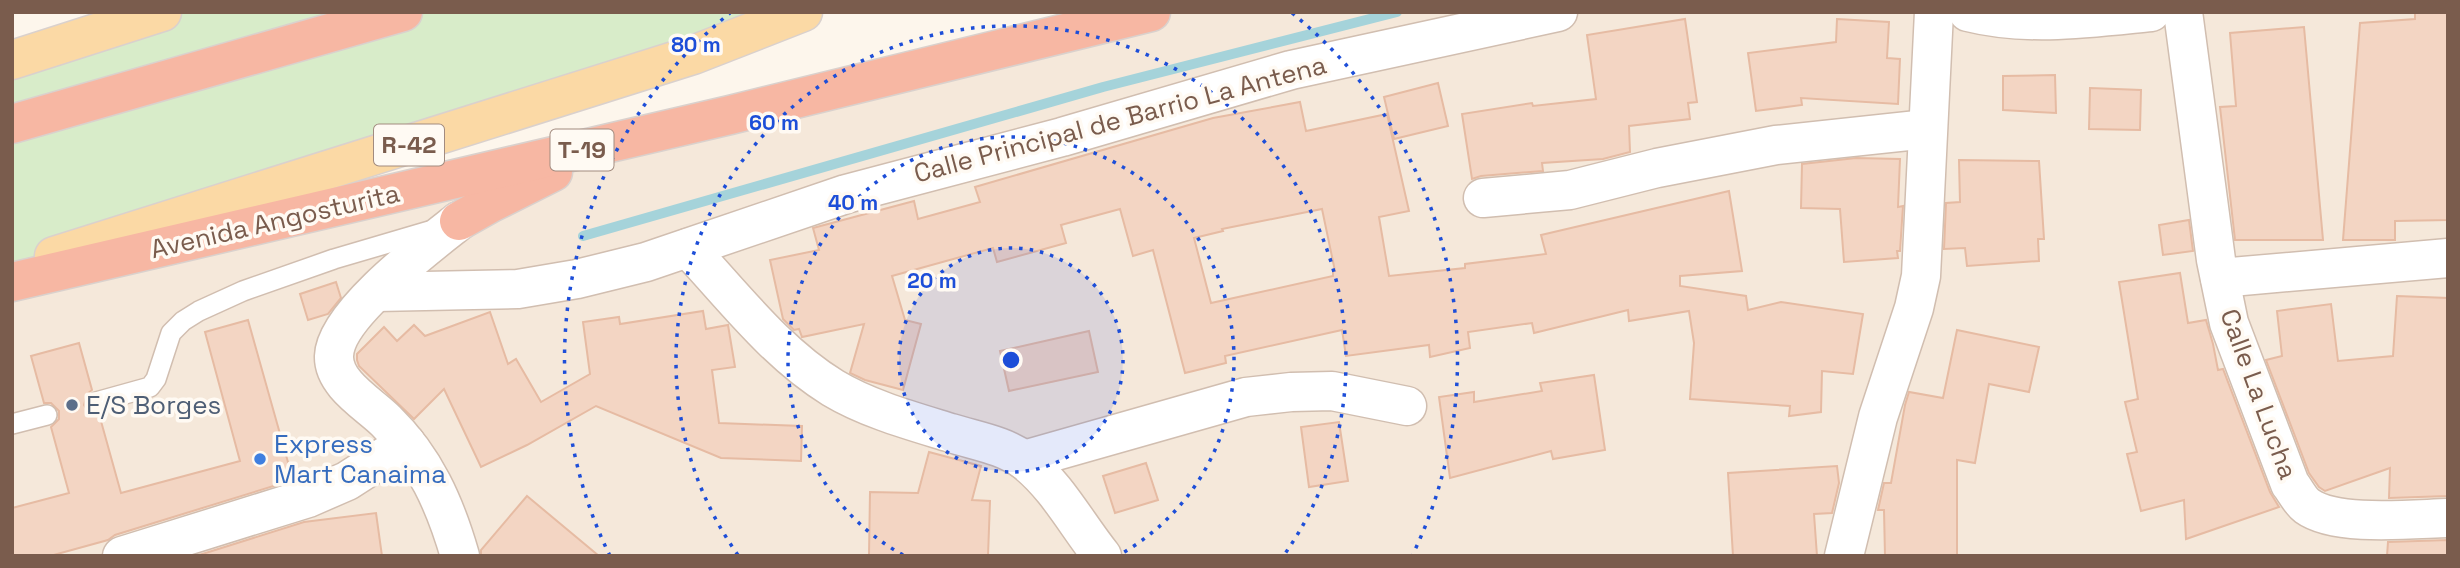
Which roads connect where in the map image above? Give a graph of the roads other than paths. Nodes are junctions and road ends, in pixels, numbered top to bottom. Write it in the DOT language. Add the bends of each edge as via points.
graph roads {
  1 [pos="162,12"];
  2 [pos="403,12"];
  3 [pos="803,12"];
  4 [pos="1151,12"];
  5 [pos="1558,12"];
  6 [pos="1934,12"];
  7 [pos="1968,12"];
  8 [pos="2151,12"];
  9 [pos="2183,12"];
  10 [pos="12,60"];
  11 [pos="12,124"];
  12 [pos="1927,129"];
  13 [pos="630,139"];
  14 [pos="1483,198"];
  15 [pos="459,221"];
  16 [pos="688,248"];
  17 [pos="2448,258"];
  18 [pos="12,270"];
  19 [pos="2220,278"];
  20 [pos="12,282"];
  21 [pos="376,292"];
  22 [pos="96,402"];
  23 [pos="1407,406"];
  24 [pos="47,415"];
  25 [pos="12,424"];
  26 [pos="406,443"];
  27 [pos="1024,460"];
  28 [pos="2448,519"];
  29 [pos="122,556"];
  30 [pos="460,556"];
  31 [pos="1102,556"];
  32 [pos="1844,556"];
  1 -- 10 [label="main road"];
  2 -- 11 [label="highway"];
  3 -- 18 [label="main road, R-42" via="693,55"];
  4 -- 13 [label="highway, Avenida Angosturita / T-19"];
  5 -- 16 [label="street, Calle Principal de Barrio La Antena" via="1291,70 846,194"];
  6 -- 12 [label="street"];
  7 -- 8 [label="street" via="2025,21"];
  9 -- 19 [label="street, Calle La Lucha"];
  12 -- 14 [label="street" via="1776,145 1570,190"];
  12 -- 32 [label="street" via="1921,276 1874,429"];
  13 -- 15 [label="highway, T-19" via="531,182"];
  13 -- 20 [label="highway, Avenida Angosturita / T-19"];
  15 -- 21 [label="street"];
  15 -- 22 [label="lane" via="243,291 199,311 171,333 150,387"];
  16 -- 21 [label="street, Calle Principal de Barrio La Antena" via="577,279 518,289"];
  16 -- 27 [label="street" via="769,334 834,389 994,444"];
  17 -- 19 [label="street"];
  19 -- 28 [label="street, Calle La Lucha" via="2229,323 2266,424 2290,484 2305,505 2344,518"];
  21 -- 26 [label="street" via="340,332 334,355 336,371"];
  23 -- 27 [label="street" via="1332,391 1246,397"];
  24 -- 25 [label="lane"];
  26 -- 29 [label="street" via="346,481 308,498"];
  26 -- 30 [label="street" via="438,491"];
  27 -- 31 [label="street" via="1048,483"];
}
